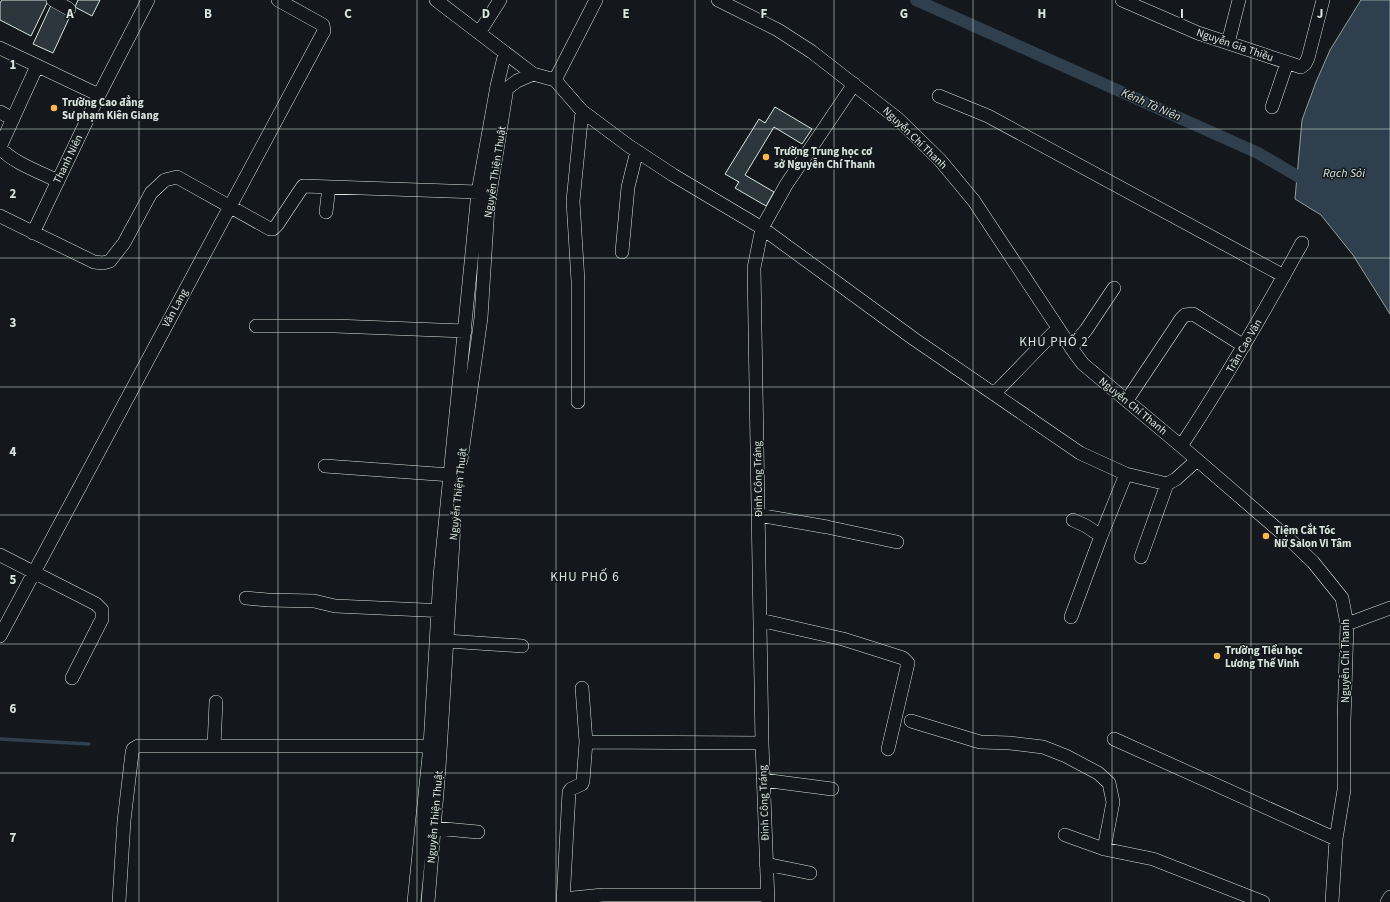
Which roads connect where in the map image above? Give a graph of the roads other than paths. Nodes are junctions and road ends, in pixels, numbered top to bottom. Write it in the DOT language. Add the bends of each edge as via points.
graph roads {
  1 [pos="53,0"];
  2 [pos="148,0"];
  3 [pos="278,0"];
  4 [pos="436,0"];
  5 [pos="500,0"];
  6 [pos="596,0"];
  7 [pos="718,0"];
  8 [pos="1122,0"];
  9 [pos="1239,0"];
  10 [pos="1323,0"];
  11 [pos="69,9"];
  12 [pos="479,33"];
  13 [pos="1228,44"];
  14 [pos="0,48"];
  15 [pos="505,52"];
  16 [pos="1284,62"];
  17 [pos="37,66"];
  18 [pos="534,74"];
  19 [pos="554,80"];
  20 [pos="854,84"];
  21 [pos="507,88"];
  22 [pos="99,95"];
  23 [pos="939,96"];
  24 [pos="494,100"];
  25 [pos="1272,107"];
  26 [pos="582,111"];
  27 [pos="0,112"];
  28 [pos="13,119"];
  29 [pos="637,151"];
  30 [pos="58,181"];
  31 [pos="329,187"];
  32 [pos="478,192"];
  33 [pos="231,207"];
  34 [pos="326,212"];
  35 [pos="0,216"];
  36 [pos="762,228"];
  37 [pos="33,233"];
  38 [pos="1302,244"];
  39 [pos="622,252"];
  40 [pos="1284,276"];
  41 [pos="1114,288"];
  42 [pos="256,326"];
  43 [pos="1058,328"];
  44 [pos="464,331"];
  45 [pos="1244,346"];
  46 [pos="1071,348"];
  47 [pos="994,394"];
  48 [pos="1127,400"];
  49 [pos="578,402"];
  50 [pos="461,420"];
  51 [pos="1181,446"];
  52 [pos="1197,460"];
  53 [pos="325,466"];
  54 [pos="1126,474"];
  55 [pos="451,475"];
  56 [pos="1167,484"];
  57 [pos="759,515"];
  58 [pos="1073,520"];
  59 [pos="1101,536"];
  60 [pos="897,542"];
  61 [pos="0,555"];
  62 [pos="1141,557"];
  63 [pos="34,573"];
  64 [pos="246,598"];
  65 [pos="1390,608"];
  66 [pos="443,611"];
  67 [pos="1071,617"];
  68 [pos="760,620"];
  69 [pos="1347,624"];
  70 [pos="0,636"];
  71 [pos="447,641"];
  72 [pos="522,646"];
  73 [pos="72,678"];
  74 [pos="582,688"];
  75 [pos="216,702"];
  76 [pos="911,721"];
  77 [pos="1114,739"];
  78 [pos="586,742"];
  79 [pos="762,743"];
  80 [pos="214,746"];
  81 [pos="430,746"];
  82 [pos="888,749"];
  83 [pos="764,780"];
  84 [pos="832,789"];
  85 [pos="434,828"];
  86 [pos="478,832"];
  87 [pos="1065,835"];
  88 [pos="1336,839"];
  89 [pos="1104,849"];
  90 [pos="766,864"];
  91 [pos="810,873"];
  92 [pos="1390,897"];
  93 [pos="768,898"];
  94 [pos="563,900"];
  95 [pos="120,902"];
  96 [pos="414,902"];
  97 [pos="428,902"];
  98 [pos="1263,902"];
  99 [pos="1332,902"];
  100 [pos="1387,902"];
  1 -- 11 [label="street"];
  2 -- 22 [label="street, Thanh Niên"];
  3 -- 33 [label="street, Văn Lang" via="323,25 324,31"];
  4 -- 12 [label="street"];
  5 -- 12 [label="street"];
  6 -- 19 [label="street"];
  7 -- 20 [label="street, Nguyễn Chí Thanh" via="778,30"];
  8 -- 13 [label="street, Nguyễn Gia Thiều"];
  9 -- 13 [label="street"];
  10 -- 16 [label="street, Nguyễn Gia Thiều" via="1305,64 1301,67"];
  12 -- 15 [label="street"];
  13 -- 16 [label="street, Nguyễn Gia Thiều"];
  14 -- 17 [label="street"];
  15 -- 18 [label="street"];
  15 -- 24 [label="street, Nguyễn Thiện Thuật"];
  16 -- 25 [label="street"];
  17 -- 22 [label="street"];
  17 -- 28 [label="street"];
  18 -- 19 [label="street"];
  18 -- 21 [label="street"];
  19 -- 26 [label="street"];
  20 -- 36 [label="street, Đinh Công Tráng" via="786,185"];
  20 -- 43 [label="street, Nguyễn Chí Thanh" via="898,119 940,160 974,201"];
  21 -- 24 [label="street"];
  21 -- 50 [label="street, Nguyễn Thiện Thuật" via="488,206 481,318"];
  22 -- 30 [label="street, Thanh Niên"];
  23 -- 40 [label="street" via="988,116"];
  24 -- 32 [label="street, Nguyễn Thiện Thuật"];
  26 -- 29 [label="street"];
  26 -- 49 [label="street" via="573,201 578,282"];
  27 -- 28 [label="street"];
  28 -- 30 [label="street" via="0,147 3,152"];
  29 -- 36 [label="street"];
  29 -- 39 [label="street" via="628,187"];
  30 -- 37 [label="street, Thanh Niên"];
  31 -- 32 [label="street"];
  31 -- 33 [label="street" via="303,186 273,229"];
  31 -- 34 [label="street"];
  32 -- 44 [label="street, Nguyễn Thiện Thuật"];
  33 -- 37 [label="street" via="177,177 165,180 151,193 124,243 110,261 103,263 94,262"];
  33 -- 63 [label="street, Văn Lang"];
  35 -- 37 [label="street"];
  36 -- 47 [label="street"];
  36 -- 57 [label="street, Đinh Công Tráng" via="754,268"];
  38 -- 40 [label="street, Trần Cao Vân"];
  40 -- 45 [label="street, Trần Cao Vân"];
  41 -- 46 [label="street"];
  42 -- 44 [label="street"];
  43 -- 46 [label="street, Nguyễn Chí Thanh"];
  43 -- 47 [label="street"];
  44 -- 50 [label="street, Nguyễn Thiện Thuật"];
  45 -- 48 [label="street" via="1193,314 1185,315"];
  45 -- 51 [label="street, Trần Cao Vân"];
  46 -- 48 [label="street, Nguyễn Chí Thanh" via="1083,364"];
  47 -- 54 [label="street" via="1080,453"];
  48 -- 51 [label="street, Nguyễn Chí Thanh"];
  50 -- 55 [label="street, Nguyễn Thiện Thuật"];
  50 -- 66 [label="street, Nguyễn Thiện Thuật"];
  51 -- 52 [label="street, Nguyễn Chí Thanh"];
  52 -- 56 [label="street"];
  52 -- 69 [label="street, Nguyễn Chí Thanh" via="1313,562 1342,598"];
  53 -- 55 [label="street"];
  54 -- 56 [label="street"];
  54 -- 59 [label="street"];
  55 -- 66 [label="street, Nguyễn Thiện Thuật"];
  56 -- 62 [label="street"];
  57 -- 60 [label="street"];
  57 -- 68 [label="street, Đinh Công Tráng"];
  58 -- 59 [label="street"];
  59 -- 67 [label="street"];
  61 -- 63 [label="street"];
  63 -- 70 [label="street, Văn Lang"];
  63 -- 73 [label="street" via="96,604 102,610 102,619"];
  64 -- 66 [label="street" via="314,601 335,606"];
  65 -- 69 [label="street"];
  66 -- 71 [label="street, Nguyễn Thiện Thuật"];
  66 -- 81 [label="street, Nguyễn Thiện Thuật"];
  68 -- 79 [label="street, Đinh Công Tráng"];
  68 -- 82 [label="street" via="843,639 903,658 908,663"];
  69 -- 88 [label="street, Nguyễn Chí Thanh" via="1344,790"];
  71 -- 72 [label="street"];
  71 -- 85 [label="street, Nguyễn Thiện Thuật"];
  74 -- 78 [label="street"];
  75 -- 80 [label="street"];
  76 -- 89 [label="street" via="980,742 1044,747 1098,773 1109,784 1114,802"];
  77 -- 88 [label="street"];
  78 -- 79 [label="street"];
  78 -- 94 [label="street" via="582,784 569,792"];
  79 -- 83 [label="street, Đinh Công Tráng"];
  80 -- 81 [label="street"];
  80 -- 95 [label="street" via="138,746 134,749 125,810"];
  81 -- 96 [label="street, Nguyễn Thiện Thuật"];
  83 -- 84 [label="street"];
  83 -- 90 [label="street, Đinh Công Tráng"];
  85 -- 86 [label="street"];
  85 -- 97 [label="street, Nguyễn Thiện Thuật"];
  87 -- 89 [label="street"];
  88 -- 99 [label="street, Nguyễn Chí Thanh"];
  89 -- 98 [label="street" via="1153,859"];
  90 -- 91 [label="street"];
  90 -- 93 [label="street, Đinh Công Tráng"];
  92 -- 100 [label="street"];
  93 -- 94 [label="street" via="603,895"];
}
